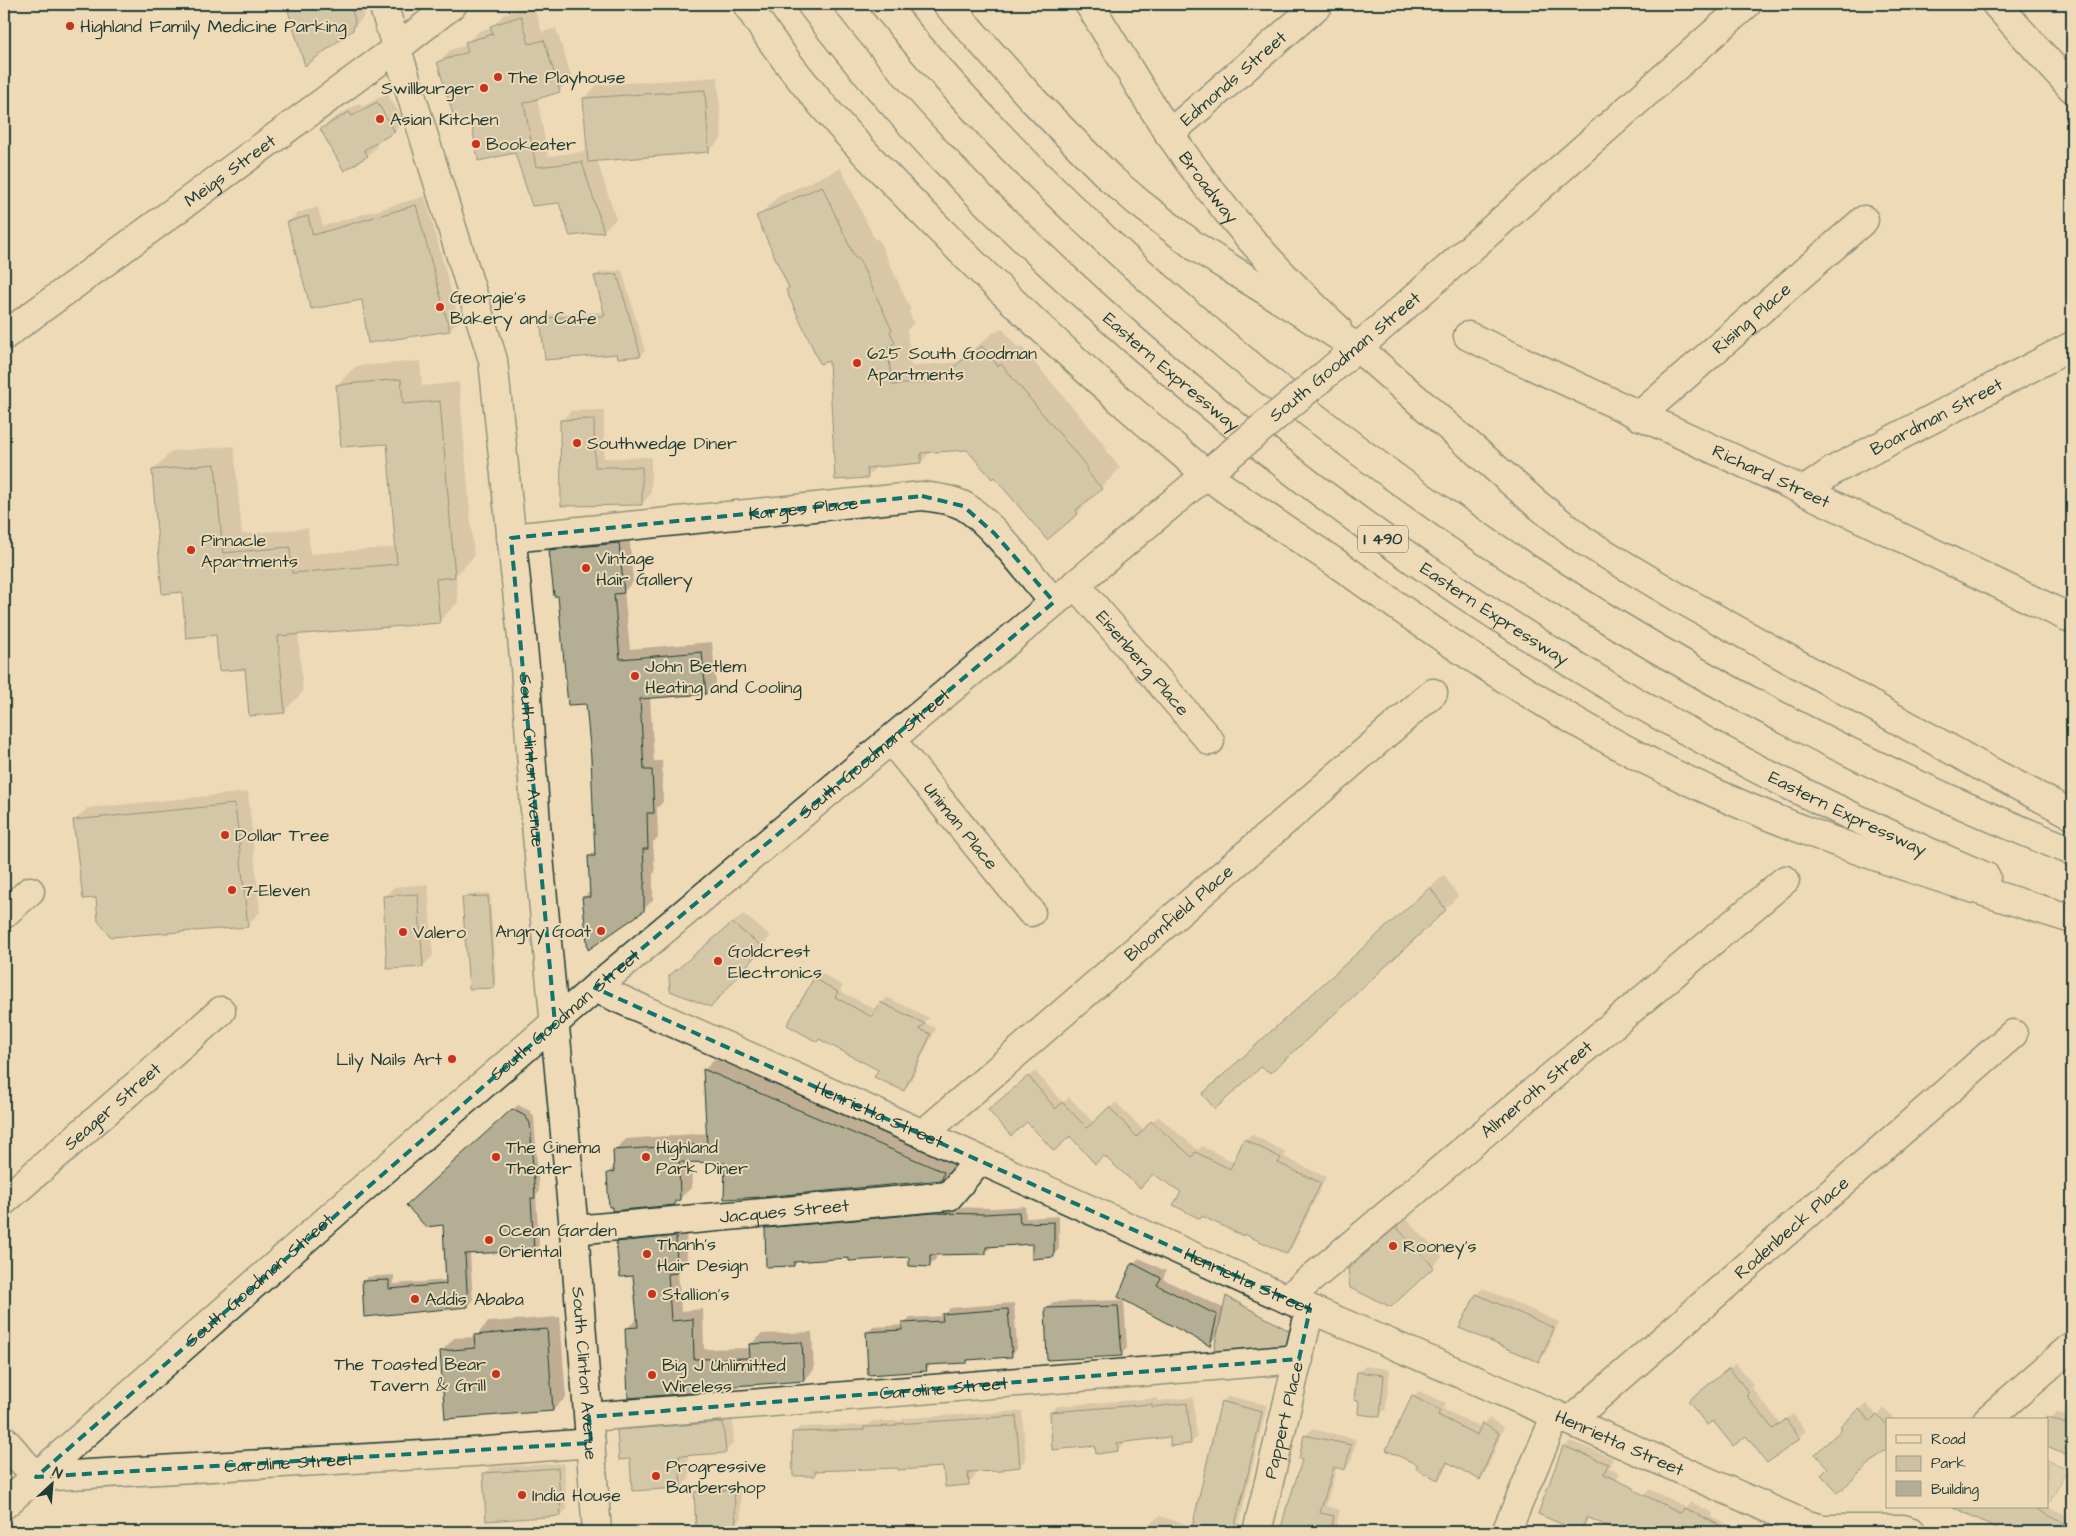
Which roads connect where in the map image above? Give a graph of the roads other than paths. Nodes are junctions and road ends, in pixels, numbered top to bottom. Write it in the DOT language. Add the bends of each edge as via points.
graph roads {
  1 [pos="383,4"];
  2 [pos="453,4"];
  3 [pos="747,4"];
  4 [pos="811,4"];
  5 [pos="884,4"];
  6 [pos="947,4"];
  7 [pos="1089,4"];
  8 [pos="1319,4"];
  9 [pos="1747,4"];
  10 [pos="1996,4"];
  11 [pos="397,48"];
  12 [pos="2072,88"];
  13 [pos="1169,134"];
  14 [pos="1864,220"];
  15 [pos="4,336"];
  16 [pos="1468,336"];
  17 [pos="2072,346"];
  18 [pos="1358,348"];
  19 [pos="1639,416"];
  20 [pos="1214,468"];
  21 [pos="1804,491"];
  22 [pos="511,538"];
  23 [pos="1076,584"];
  24 [pos="1054,602"];
  25 [pos="2072,619"];
  26 [pos="1433,693"];
  27 [pos="891,740"];
  28 [pos="1210,741"];
  29 [pos="2072,814"];
  30 [pos="2072,851"];
  31 [pos="1785,880"];
  32 [pos="30,890"];
  33 [pos="1030,912"];
  34 [pos="2072,912"];
  35 [pos="4,914"];
  36 [pos="2072,919"];
  37 [pos="595,988"];
  38 [pos="221,1011"];
  39 [pos="555,1024"];
  40 [pos="2013,1034"];
  41 [pos="923,1134"];
  42 [pos="979,1160"];
  43 [pos="4,1201"];
  44 [pos="574,1230"];
  45 [pos="1299,1304"];
  46 [pos="2072,1346"];
  47 [pos="1299,1359"];
  48 [pos="1563,1418"];
  49 [pos="1989,1418"];
  50 [pos="590,1430"];
  51 [pos="4,1440"];
  52 [pos="36,1477"];
  53 [pos="4,1505"];
  54 [pos="1882,1518"];
  55 [pos="597,1532"];
  56 [pos="1257,1532"];
  57 [pos="1506,1532"];
  58 [pos="1912,1532"];
  1 -- 11 [label="main road, South Clinton Avenue"];
  2 -- 11 [label="main road, Meigs Street"];
  3 -- 20 [label="main road" via="796,74 936,226 1054,342"];
  4 -- 34 [label="main road, Eastern Expressway / I 490" via="897,108 1051,266 1217,412 1357,520 1531,638 1699,736 1878,828"];
  5 -- 30 [label="main road" via="986,121 1101,236 1266,380 1405,486 1551,585 1740,696 1896,775"];
  6 -- 18 [label="main road" via="1034,101 1145,208 1202,251"];
  7 -- 13 [label="main road, Broadway"];
  8 -- 13 [label="main road, Edmonds Street"];
  9 -- 18 [label="main road, South Goodman Street"];
  10 -- 12 [label="main road"];
  11 -- 15 [label="main road, Meigs Street"];
  11 -- 22 [label="main road, South Clinton Avenue" via="493,360"];
  13 -- 18 [label="main road, Broadway" via="1254,241"];
  14 -- 19 [label="main road, Rising Place"];
  16 -- 19 [label="main road, Richard Street"];
  17 -- 21 [label="main road, Boardman Street" via="1834,470"];
  18 -- 20 [label="main road, South Goodman Street, bridge"];
  18 -- 29 [label="main road" via="1538,505 1605,554"];
  19 -- 21 [label="main road, Richard Street"];
  20 -- 23 [label="main road, South Goodman Street"];
  20 -- 36 [label="main road" via="1477,661 1639,756 1716,794 1816,835"];
  21 -- 25 [label="main road, Richard Street"];
  22 -- 24 [label="main road, Karges Place" via="922,496 963,506 978,517"];
  22 -- 39 [label="main road, South Clinton Avenue"];
  23 -- 24 [label="main road, South Goodman Street"];
  23 -- 28 [label="main road, Eisenberg Place"];
  24 -- 27 [label="main road, South Goodman Street"];
  26 -- 41 [label="main road, Bloomfield Place"];
  27 -- 33 [label="main road, Uniman Place"];
  27 -- 37 [label="main road, South Goodman Street"];
  31 -- 45 [label="main road, Allmeroth Street"];
  32 -- 35 [label="main road"];
  37 -- 39 [label="main road, South Goodman Street"];
  37 -- 41 [label="main road, Henrietta Street"];
  38 -- 43 [label="main road, Seager Street"];
  39 -- 44 [label="main road, South Clinton Avenue"];
  39 -- 52 [label="main road, South Goodman Street"];
  40 -- 48 [label="main road, Rodenbeck Place"];
  41 -- 42 [label="main road, Henrietta Street"];
  42 -- 44 [label="main road, Jacques Street" via="949,1196"];
  42 -- 45 [label="main road, Henrietta Street"];
  44 -- 50 [label="main road, South Clinton Avenue"];
  45 -- 47 [label="main road, Pappert Place"];
  45 -- 48 [label="main road, Henrietta Street"];
  46 -- 49 [label="main road"];
  47 -- 50 [label="main road, Caroline Street"];
  47 -- 56 [label="main road, Pappert Place"];
  48 -- 54 [label="main road, Henrietta Street" via="1804,1524 1823,1529"];
  48 -- 57 [label="main road"];
  50 -- 52 [label="main road, Caroline Street" via="474,1452"];
  50 -- 55 [label="main road, South Clinton Avenue"];
  51 -- 52 [label="main road"];
  52 -- 53 [label="main road, South Goodman Street"];
  54 -- 58 [label="main road, Henrietta Street"];
}
